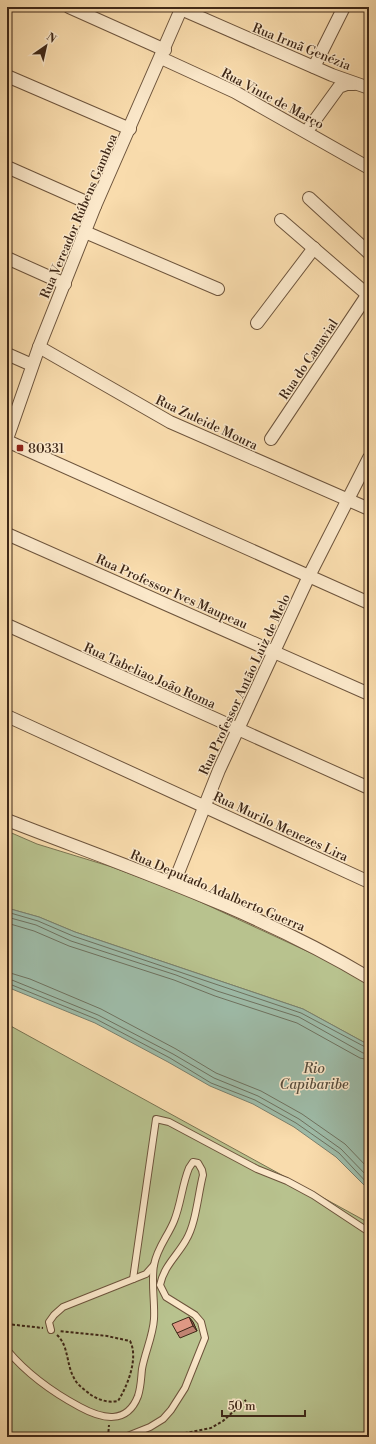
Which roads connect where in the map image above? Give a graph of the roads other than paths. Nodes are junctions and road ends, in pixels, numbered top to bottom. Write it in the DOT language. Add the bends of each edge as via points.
graph roads {
  1 [pos="69,7"];
  2 [pos="344,7"];
  3 [pos="182,8"];
  4 [pos="163,54"];
  5 [pos="314,67"];
  6 [pos="7,76"];
  7 [pos="369,87"];
  8 [pos="130,129"];
  9 [pos="307,132"];
  10 [pos="7,167"];
  11 [pos="369,168"];
  12 [pos="309,198"];
  13 [pos="95,206"];
  14 [pos="281,220"];
  15 [pos="85,232"];
  16 [pos="314,248"];
  17 [pos="369,253"];
  18 [pos="7,258"];
  19 [pos="65,284"];
  20 [pos="218,289"];
  21 [pos="368,295"];
  22 [pos="257,323"];
  23 [pos="39,347"];
  24 [pos="7,354"];
  25 [pos="32,365"];
  26 [pos="271,439"];
  27 [pos="7,440"];
  28 [pos="369,458"];
  29 [pos="365,474"];
  30 [pos="348,500"];
  31 [pos="369,510"];
  32 [pos="7,534"];
  33 [pos="309,576"];
  34 [pos="369,603"];
  35 [pos="7,625"];
  36 [pos="274,652"];
  37 [pos="369,694"];
  38 [pos="7,716"];
  39 [pos="238,730"];
  40 [pos="369,788"];
  41 [pos="205,806"];
  42 [pos="7,820"];
  43 [pos="369,882"];
  44 [pos="174,883"];
  45 [pos="369,978"];
  46 [pos="369,1232"];
  47 [pos="154,1265"];
  48 [pos="133,1279"];
  49 [pos="51,1330"];
  50 [pos="7,1350"];
  51 [pos="125,1437"];
  1 -- 4 [label="street, Rua Vinte de Março"];
  2 -- 5 [label="street"];
  3 -- 4 [label="street, Rua Vereador Rúbens Gamboa"];
  3 -- 5 [label="street, Rua Irmã Genézia"];
  4 -- 8 [label="street, Rua Vereador Rúbens Gamboa"];
  4 -- 9 [label="street, Rua Vinte de Março"];
  5 -- 7 [label="street, Rua Irmã Genézia"];
  6 -- 8 [label="street"];
  7 -- 9 [label="street" via="347,84 339,87"];
  8 -- 13 [label="street, Rua Vereador Rúbens Gamboa"];
  9 -- 11 [label="street, Rua Vinte de Março"];
  10 -- 13 [label="street"];
  12 -- 17 [label="street"];
  13 -- 15 [label="street, Rua Vereador Rúbens Gamboa"];
  14 -- 16 [label="street"];
  15 -- 19 [label="street, Rua Vereador Rúbens Gamboa"];
  15 -- 20 [label="street"];
  16 -- 21 [label="street"];
  16 -- 22 [label="street"];
  18 -- 19 [label="street"];
  19 -- 23 [label="street, Rua Vereador Rúbens Gamboa"];
  21 -- 26 [label="street, Rua do Canavial"];
  23 -- 25 [label="street, Rua Vereador Rúbens Gamboa"];
  23 -- 30 [label="street, Rua Zuleide Moura" via="170,422"];
  24 -- 25 [label="street"];
  25 -- 27 [label="street, Rua Vereador Rúbens Gamboa"];
  27 -- 33 [label="street"];
  28 -- 29 [label="street, Rua Professor Antão Luiz de Melo"];
  29 -- 30 [label="street, Rua Professor Antão Luiz de Melo"];
  30 -- 31 [label="street, Rua Zuleide Moura"];
  30 -- 33 [label="street, Rua Professor Antão Luiz de Melo"];
  32 -- 36 [label="street, Rua Professor Ives Maupeau"];
  33 -- 34 [label="street"];
  33 -- 36 [label="street, Rua Professor Antão Luiz de Melo"];
  35 -- 39 [label="street, Rua Tabeliao João Roma"];
  36 -- 37 [label="street, Rua Professor Ives Maupeau"];
  36 -- 39 [label="street, Rua Professor Antão Luiz de Melo"];
  38 -- 41 [label="street, Rua Murilo Menezes Lira"];
  39 -- 40 [label="street, Rua Tabeliao João Roma"];
  39 -- 41 [label="street, Rua Professor Antão Luiz de Melo"];
  41 -- 43 [label="street, Rua Murilo Menezes Lira"];
  41 -- 44 [label="street, Rua Professor Antão Luiz de Melo"];
  42 -- 44 [label="street, Rua Deputado Adalberto Guerra"];
  44 -- 45 [label="street, Rua Deputado Adalberto Guerra" via="302,940"];
  46 -- 48 [label="lane" via="287,1181 257,1169 169,1122 156,1119"];
  47 -- 48 [label="lane" via="146,1274"];
  47 -- 50 [label="lane" via="152,1335 142,1368 138,1395 129,1410 105,1418 86,1410 56,1394 25,1370"];
  47 -- 51 [label="lane" via="161,1244 176,1216 188,1168 195,1162 200,1166 203,1175 192,1229 167,1266 160,1285 166,1297 195,1315 201,1322 204,1338 185,1388 171,1410 150,1427"];
  48 -- 49 [label="lane" via="63,1306 49,1322"];
}
